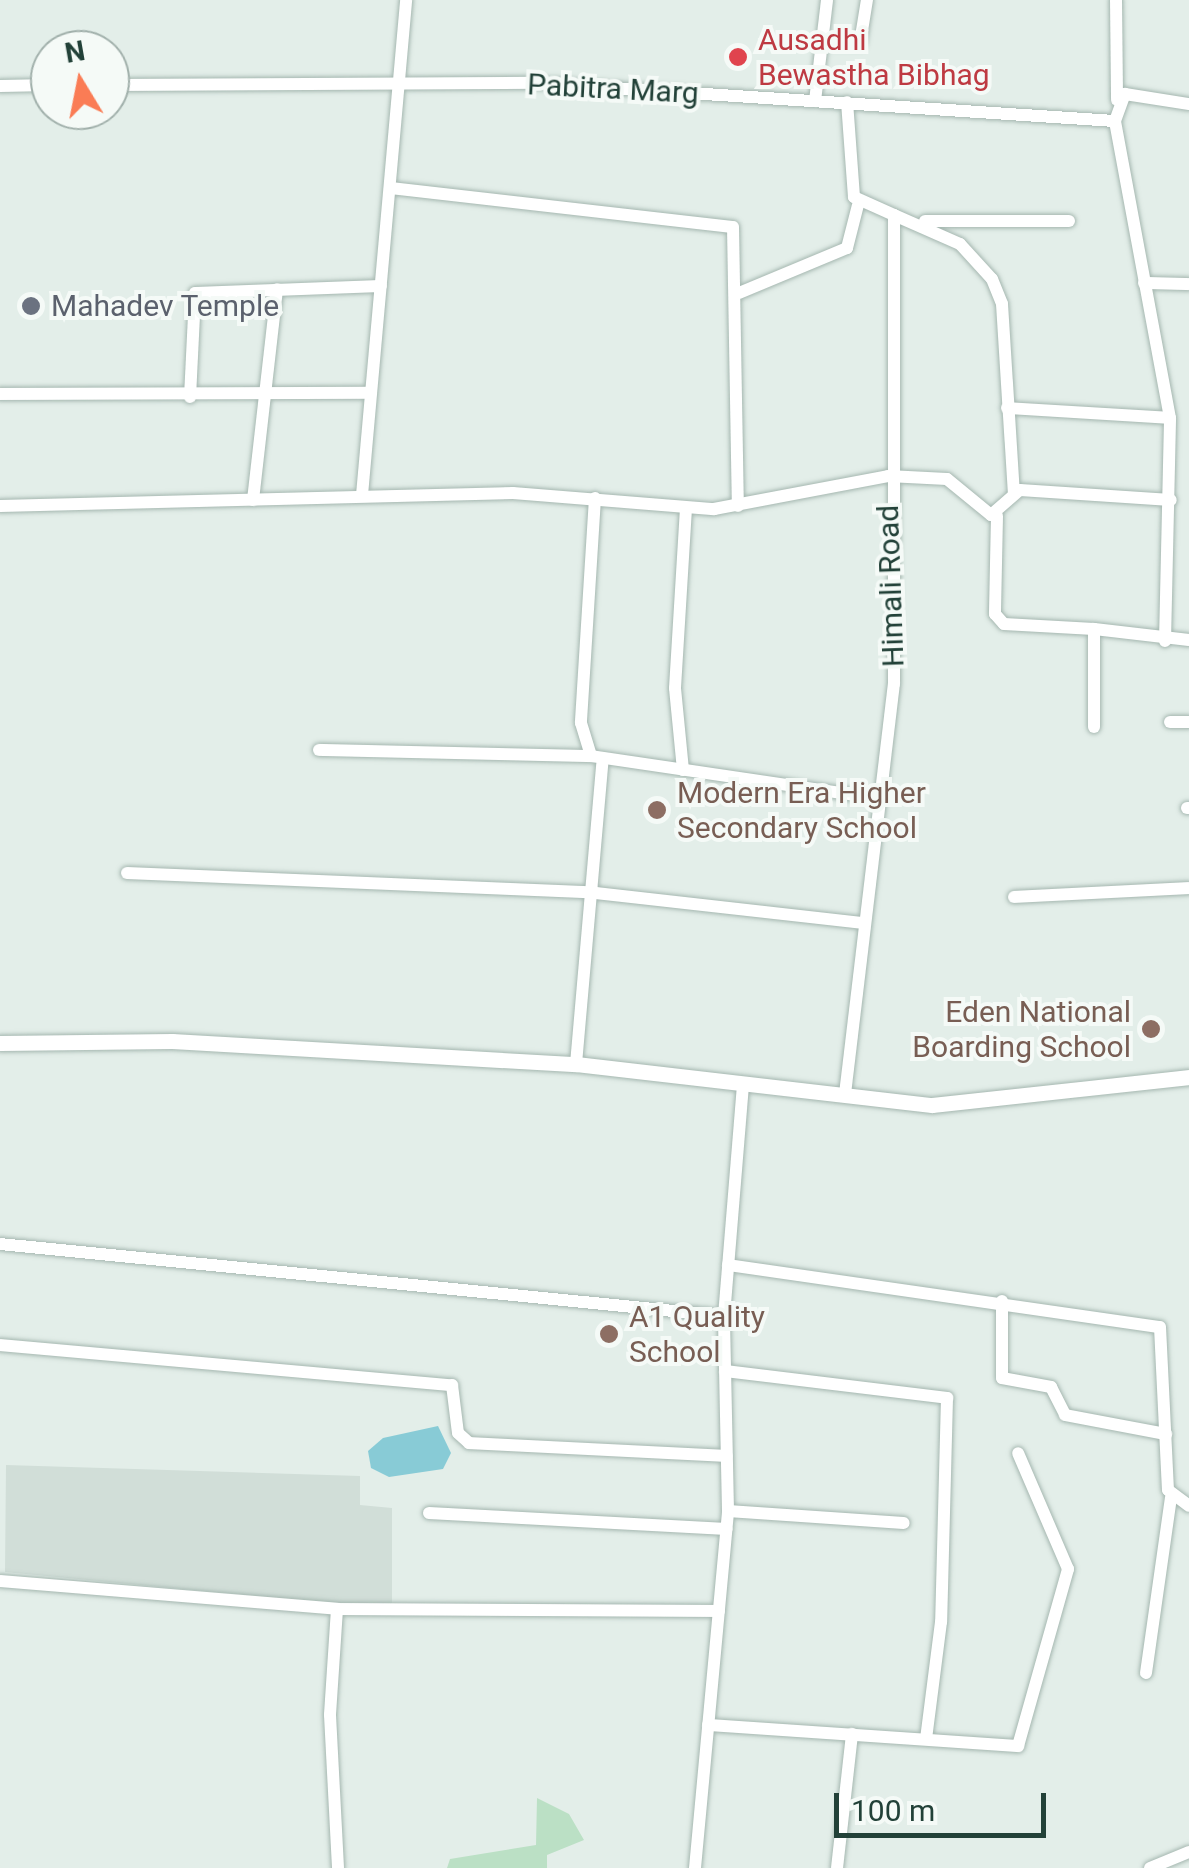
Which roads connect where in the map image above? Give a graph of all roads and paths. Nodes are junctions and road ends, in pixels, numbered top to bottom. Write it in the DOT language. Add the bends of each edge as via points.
graph roads {
  1 [pos="406,0"];
  2 [pos="827,0"];
  3 [pos="868,0"];
  4 [pos="1116,0"];
  5 [pos="822,42"];
  6 [pos="393,82"];
  7 [pos="130,85"];
  8 [pos="0,86"];
  9 [pos="30,86"];
  10 [pos="1117,100"];
  11 [pos="815,101"];
  12 [pos="847,102"];
  13 [pos="1189,104"];
  14 [pos="1115,120"];
  15 [pos="390,188"];
  16 [pos="858,205"];
  17 [pos="894,215"];
  18 [pos="922,221"];
  19 [pos="1069,221"];
  20 [pos="1144,283"];
  21 [pos="1189,284"];
  22 [pos="381,286"];
  23 [pos="277,289"];
  24 [pos="739,293"];
  25 [pos="371,393"];
  26 [pos="0,394"];
  27 [pos="265,395"];
  28 [pos="190,397"];
  29 [pos="1008,408"];
  30 [pos="1170,418"];
  31 [pos="888,476"];
  32 [pos="1014,493"];
  33 [pos="362,496"];
  34 [pos="594,498"];
  35 [pos="253,500"];
  36 [pos="1171,500"];
  37 [pos="0,506"];
  38 [pos="738,506"];
  39 [pos="686,508"];
  40 [pos="997,516"];
  41 [pos="1094,630"];
  42 [pos="1189,640"];
  43 [pos="1165,642"];
  44 [pos="1170,722"];
  45 [pos="1189,722"];
  46 [pos="1094,727"];
  47 [pos="319,750"];
  48 [pos="596,760"];
  49 [pos="683,770"];
  50 [pos="882,799"];
  51 [pos="127,873"];
  52 [pos="1189,888"];
  53 [pos="595,893"];
  54 [pos="1014,898"];
  55 [pos="862,923"];
  56 [pos="0,1043"];
  57 [pos="576,1064"];
  58 [pos="1189,1077"];
  59 [pos="742,1084"];
  60 [pos="845,1094"];
  61 [pos="0,1244"];
  62 [pos="728,1265"];
  63 [pos="1002,1301"];
  64 [pos="724,1316"];
  65 [pos="0,1345"];
  66 [pos="725,1371"];
  67 [pos="1166,1434"];
  68 [pos="1018,1453"];
  69 [pos="727,1456"];
  70 [pos="1172,1498"];
  71 [pos="1189,1506"];
  72 [pos="728,1512"];
  73 [pos="430,1513"];
  74 [pos="904,1523"];
  75 [pos="726,1529"];
  76 [pos="0,1582"];
  77 [pos="337,1608"];
  78 [pos="719,1611"];
  79 [pos="1146,1673"];
  80 [pos="708,1725"];
  81 [pos="852,1734"];
  82 [pos="926,1739"];
  83 [pos="1189,1852"];
  84 [pos="338,1868"];
  85 [pos="695,1868"];
  86 [pos="837,1868"];
  87 [pos="1150,1868"];
  1 -- 6 [label="street"];
  2 -- 5 [label="street"];
  3 -- 5 [label="street" via="860,43"];
  4 -- 10 [label="street"];
  5 -- 11 [label="street"];
  6 -- 7 [label="street, Pabitra Marg"];
  6 -- 11 [label="street, Pabitra Marg"];
  6 -- 15 [label="street"];
  8 -- 9 [label="street"];
  10 -- 13 [label="street" via="1134,93"];
  10 -- 14 [label="street"];
  11 -- 12 [label="street, Pabitra Marg"];
  12 -- 14 [label="street, Pabitra Marg"];
  12 -- 16 [label="street"];
  14 -- 20 [label="street"];
  15 -- 22 [label="street"];
  15 -- 24 [label="street" via="730,225"];
  16 -- 17 [label="street"];
  16 -- 24 [label="street" via="847,248"];
  17 -- 18 [label="street"];
  17 -- 31 [label="street, Himali Road"];
  18 -- 19 [label="street"];
  18 -- 29 [label="street" via="960,244 992,279"];
  20 -- 21 [label="street"];
  20 -- 30 [label="street"];
  22 -- 23 [label="street"];
  22 -- 25 [label="street"];
  23 -- 27 [label="street"];
  23 -- 28 [label="street" via="195,293"];
  24 -- 38 [label="street"];
  25 -- 27 [label="street"];
  25 -- 33 [label="street"];
  26 -- 28 [label="street"];
  27 -- 28 [label="street"];
  27 -- 35 [label="street"];
  29 -- 30 [label="street"];
  29 -- 32 [label="street"];
  30 -- 36 [label="street"];
  31 -- 38 [label="street"];
  31 -- 40 [label="street" via="947,479"];
  31 -- 50 [label="street, Himali Road" via="894,684"];
  32 -- 36 [label="street"];
  32 -- 40 [label="street"];
  33 -- 34 [label="street"];
  33 -- 35 [label="street"];
  34 -- 39 [label="street"];
  34 -- 48 [label="street" via="581,723"];
  35 -- 37 [label="street"];
  36 -- 43 [label="street"];
  38 -- 39 [label="street"];
  39 -- 49 [label="street" via="674,688"];
  40 -- 41 [label="street" via="992,595 1004,624"];
  41 -- 43 [label="street"];
  41 -- 46 [label="street"];
  42 -- 43 [label="street"];
  44 -- 45 [label="street"];
  47 -- 48 [label="street"];
  48 -- 49 [label="street"];
  48 -- 53 [label="street"];
  49 -- 50 [label="street"];
  50 -- 55 [label="street, Himali Road"];
  51 -- 53 [label="street"];
  52 -- 54 [label="street"];
  53 -- 55 [label="street"];
  53 -- 57 [label="street"];
  55 -- 60 [label="street, Himali Road"];
  56 -- 57 [label="street" via="172,1041"];
  57 -- 59 [label="street"];
  58 -- 60 [label="street" via="983,1106"];
  59 -- 60 [label="street"];
  59 -- 62 [label="street"];
  61 -- 64 [label="street"];
  62 -- 63 [label="street"];
  62 -- 64 [label="street"];
  63 -- 67 [label="street" via="1002,1378 1050,1388 1065,1415"];
  63 -- 67 [label="street" via="1163,1328"];
  64 -- 66 [label="street"];
  65 -- 69 [label="street" via="452,1385 458,1433 469,1443"];
  66 -- 69 [label="street"];
  66 -- 82 [label="street" via="947,1398 941,1622"];
  67 -- 70 [label="street"];
  68 -- 82 [label="street" via="1068,1569 1020,1743"];
  69 -- 72 [label="street"];
  70 -- 71 [label="street"];
  70 -- 79 [label="street"];
  72 -- 74 [label="street"];
  72 -- 75 [label="street"];
  73 -- 75 [label="street"];
  75 -- 78 [label="street"];
  76 -- 77 [label="street"];
  77 -- 78 [label="street"];
  77 -- 84 [label="street" via="330,1715"];
  78 -- 80 [label="street"];
  80 -- 81 [label="street"];
  80 -- 85 [label="street"];
  81 -- 82 [label="street"];
  81 -- 86 [label="street"];
  83 -- 87 [label="street"];
}
